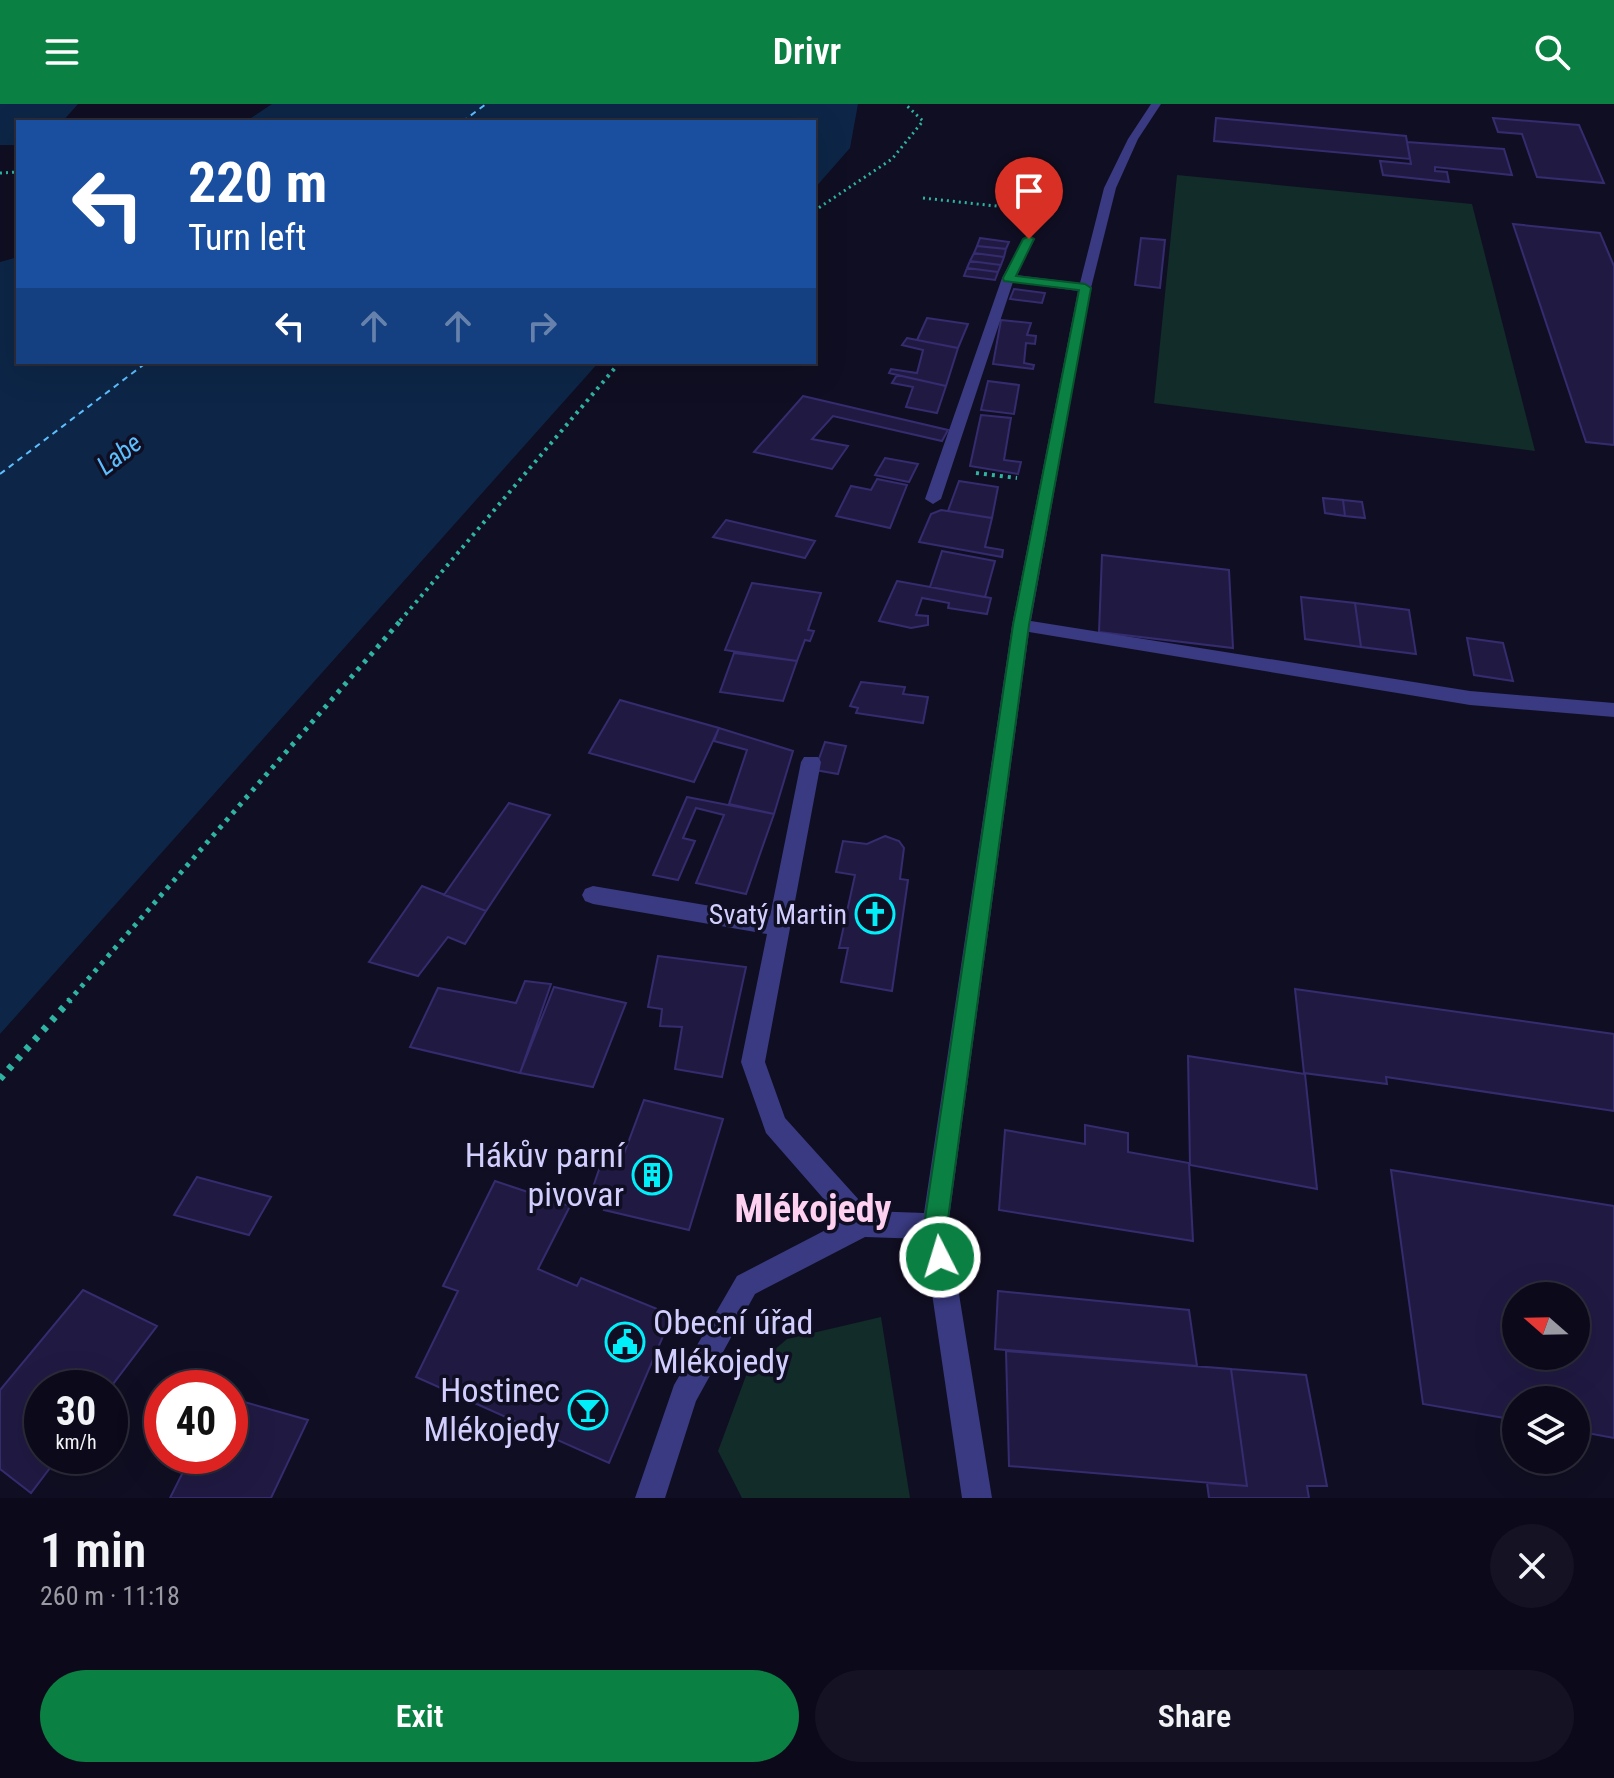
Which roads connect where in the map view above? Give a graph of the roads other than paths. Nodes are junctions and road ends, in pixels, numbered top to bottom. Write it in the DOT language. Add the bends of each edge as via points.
graph roads {
  1 [pos="1156,104"];
  2 [pos="1029,239"];
  3 [pos="1008,278"];
  4 [pos="1085,288"];
  5 [pos="933,499"];
  6 [pos="1021,625"];
  7 [pos="1614,710"];
  8 [pos="811,762"];
  9 [pos="593,895"];
  10 [pos="779,927"];
  11 [pos="863,1224"];
  12 [pos="935,1226"];
  13 [pos="650,1498"];
  14 [pos="977,1498"];
  1 -- 4 [label="street" via="1110,188"];
  2 -- 3 [label="street"];
  3 -- 4 [label="street"];
  3 -- 5 [label="street"];
  4 -- 6 [label="street"];
  6 -- 7 [label="street" via="1470,698"];
  6 -- 12 [label="street"];
  8 -- 10 [label="street"];
  9 -- 10 [label="street"];
  10 -- 11 [label="street" via="753,1062 775,1125"];
  11 -- 12 [label="street"];
  11 -- 13 [label="street" via="746,1285 684,1395"];
  12 -- 14 [label="street"];
}
